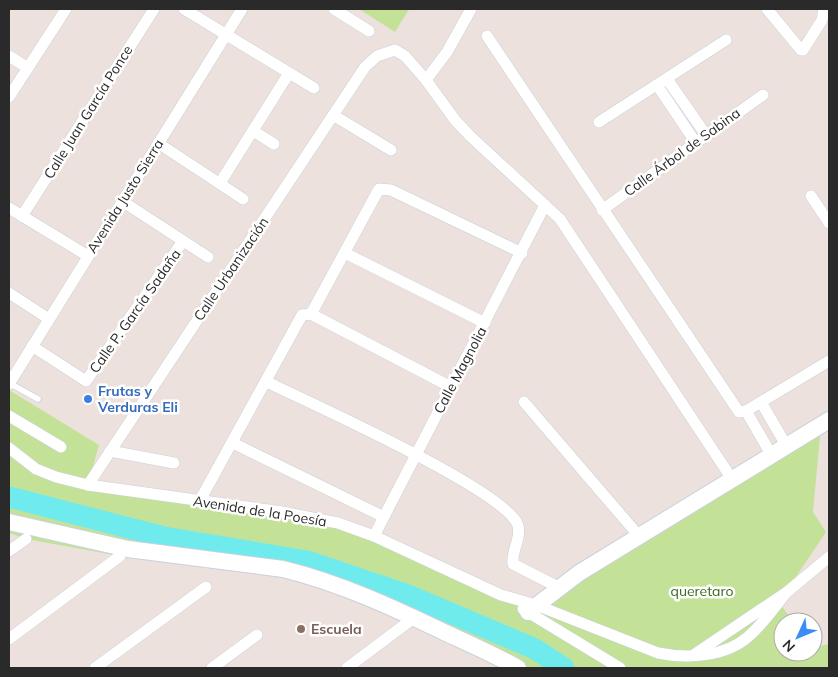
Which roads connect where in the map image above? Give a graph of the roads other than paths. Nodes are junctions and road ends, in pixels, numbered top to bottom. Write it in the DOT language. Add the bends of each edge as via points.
graph roads {
  1 [pos="66,9"];
  2 [pos="154,9"];
  3 [pos="184,9"];
  4 [pos="242,9"];
  5 [pos="334,9"];
  6 [pos="471,9"];
  7 [pos="767,9"];
  8 [pos="824,9"];
  9 [pos="369,31"];
  10 [pos="226,34"];
  11 [pos="486,36"];
  12 [pos="726,40"];
  13 [pos="9,56"];
  14 [pos="28,68"];
  15 [pos="289,73"];
  16 [pos="426,80"];
  17 [pos="662,82"];
  18 [pos="314,88"];
  19 [pos="763,94"];
  20 [pos="9,97"];
  21 [pos="333,116"];
  22 [pos="599,122"];
  23 [pos="253,131"];
  24 [pos="706,135"];
  25 [pos="696,142"];
  26 [pos="158,143"];
  27 [pos="274,144"];
  28 [pos="390,150"];
  29 [pos="220,183"];
  30 [pos="810,196"];
  31 [pos="243,199"];
  32 [pos="122,201"];
  33 [pos="546,206"];
  34 [pos="9,208"];
  35 [pos="602,210"];
  36 [pos="22,216"];
  37 [pos="829,223"];
  38 [pos="183,241"];
  39 [pos="345,253"];
  40 [pos="522,253"];
  41 [pos="88,256"];
  42 [pos="208,257"];
  43 [pos="9,293"];
  44 [pos="311,314"];
  45 [pos="49,318"];
  46 [pos="485,323"];
  47 [pos="32,346"];
  48 [pos="829,361"];
  49 [pos="267,382"];
  50 [pos="9,383"];
  51 [pos="451,387"];
  52 [pos="38,398"];
  53 [pos="524,402"];
  54 [pos="761,402"];
  55 [pos="746,410"];
  56 [pos="9,416"];
  57 [pos="829,420"];
  58 [pos="233,442"];
  59 [pos="786,445"];
  60 [pos="61,447"];
  61 [pos="9,448"];
  62 [pos="110,452"];
  63 [pos="772,454"];
  64 [pos="415,455"];
  65 [pos="174,463"];
  66 [pos="732,479"];
  67 [pos="88,485"];
  68 [pos="199,502"];
  69 [pos="384,517"];
  70 [pos="9,522"];
  71 [pos="374,536"];
  72 [pos="639,536"];
  73 [pos="26,539"];
  74 [pos="9,551"];
  75 [pos="120,556"];
  76 [pos="829,557"];
  77 [pos="206,587"];
  78 [pos="558,587"];
  79 [pos="532,609"];
  80 [pos="415,617"];
  81 [pos="257,635"];
  82 [pos="9,639"];
  83 [pos="95,668"];
  84 [pos="212,668"];
  85 [pos="347,668"];
  86 [pos="518,668"];
  87 [pos="620,668"];
  1 -- 14 [label="street"];
  2 -- 36 [label="street, Calle Juan García Ponce"];
  3 -- 10 [label="street"];
  4 -- 10 [label="street, Avenida Justo Sierra"];
  5 -- 9 [label="street"];
  6 -- 16 [label="street" via="447,52"];
  7 -- 8 [label="street" via="801,50 822,20"];
  10 -- 15 [label="street"];
  10 -- 26 [label="street, Avenida Justo Sierra"];
  11 -- 35 [label="street"];
  12 -- 17 [label="street"];
  13 -- 14 [label="street"];
  14 -- 20 [label="street"];
  15 -- 18 [label="street"];
  15 -- 23 [label="street"];
  16 -- 21 [label="street, Calle Urbanización" via="405,56 395,50 377,56 365,67"];
  16 -- 33 [label="street" via="465,131"];
  17 -- 22 [label="street"];
  17 -- 24 [label="street"];
  17 -- 25 [label="street"];
  19 -- 24 [label="street, Calle Árbol de Sabina"];
  21 -- 28 [label="street"];
  21 -- 62 [label="street, Calle Urbanización"];
  23 -- 27 [label="street"];
  23 -- 29 [label="street"];
  24 -- 25 [label="street, Calle Árbol de Sabina"];
  25 -- 35 [label="street, Calle Árbol de Sabina"];
  26 -- 29 [label="street"];
  26 -- 32 [label="street, Avenida Justo Sierra"];
  29 -- 31 [label="street"];
  30 -- 37 [label="street"];
  32 -- 38 [label="street"];
  32 -- 41 [label="street, Avenida Justo Sierra"];
  33 -- 40 [label="street, Calle Magnolia"];
  33 -- 66 [label="street" via="564,225"];
  34 -- 36 [label="street"];
  35 -- 55 [label="street" via="735,408 738,412"];
  36 -- 41 [label="street"];
  38 -- 42 [label="street"];
  38 -- 47 [label="street, Calle P. García Sadaña" via="86,381"];
  39 -- 40 [label="street" via="374,193 384,188"];
  39 -- 44 [label="street"];
  39 -- 46 [label="street"];
  40 -- 46 [label="street, Calle Magnolia"];
  41 -- 45 [label="street, Avenida Justo Sierra"];
  43 -- 45 [label="street"];
  44 -- 49 [label="street" via="302,315 298,320"];
  44 -- 51 [label="street"];
  45 -- 47 [label="street, Avenida Justo Sierra"];
  46 -- 51 [label="street, Calle Magnolia"];
  47 -- 50 [label="street, Avenida Justo Sierra"];
  48 -- 54 [label="street"];
  49 -- 58 [label="street"];
  49 -- 64 [label="street"];
  50 -- 52 [label="lane"];
  51 -- 64 [label="street, Calle Magnolia"];
  53 -- 72 [label="street"];
  54 -- 55 [label="street"];
  54 -- 59 [label="street"];
  55 -- 63 [label="street"];
  56 -- 60 [label="street"];
  57 -- 59 [label="main road"];
  58 -- 68 [label="street"];
  58 -- 69 [label="street"];
  59 -- 63 [label="main road"];
  61 -- 67 [label="street, Avenida de la Poesía" via="36,469"];
  62 -- 65 [label="street"];
  62 -- 67 [label="street, Calle Urbanización"];
  63 -- 66 [label="main road"];
  64 -- 69 [label="street, Calle Magnolia"];
  64 -- 78 [label="street" via="481,492 509,513 519,530 514,564"];
  66 -- 72 [label="main road"];
  67 -- 68 [label="street, Avenida de la Poesía"];
  68 -- 71 [label="street, Avenida de la Poesía" via="282,512 338,524"];
  69 -- 71 [label="street, Calle Magnolia"];
  70 -- 80 [label="main road" via="128,549 283,569"];
  71 -- 79 [label="street, Avenida de la Poesía"];
  72 -- 78 [label="main road"];
  73 -- 74 [label="street"];
  75 -- 82 [label="street"];
  76 -- 79 [label="street" via="787,592 749,636 736,646 714,653 675,657 658,653"];
  77 -- 83 [label="street"];
  78 -- 79 [label="main road"];
  79 -- 87 [label="street"];
  80 -- 85 [label="street"];
  80 -- 86 [label="main road"];
  81 -- 84 [label="street"];
}
